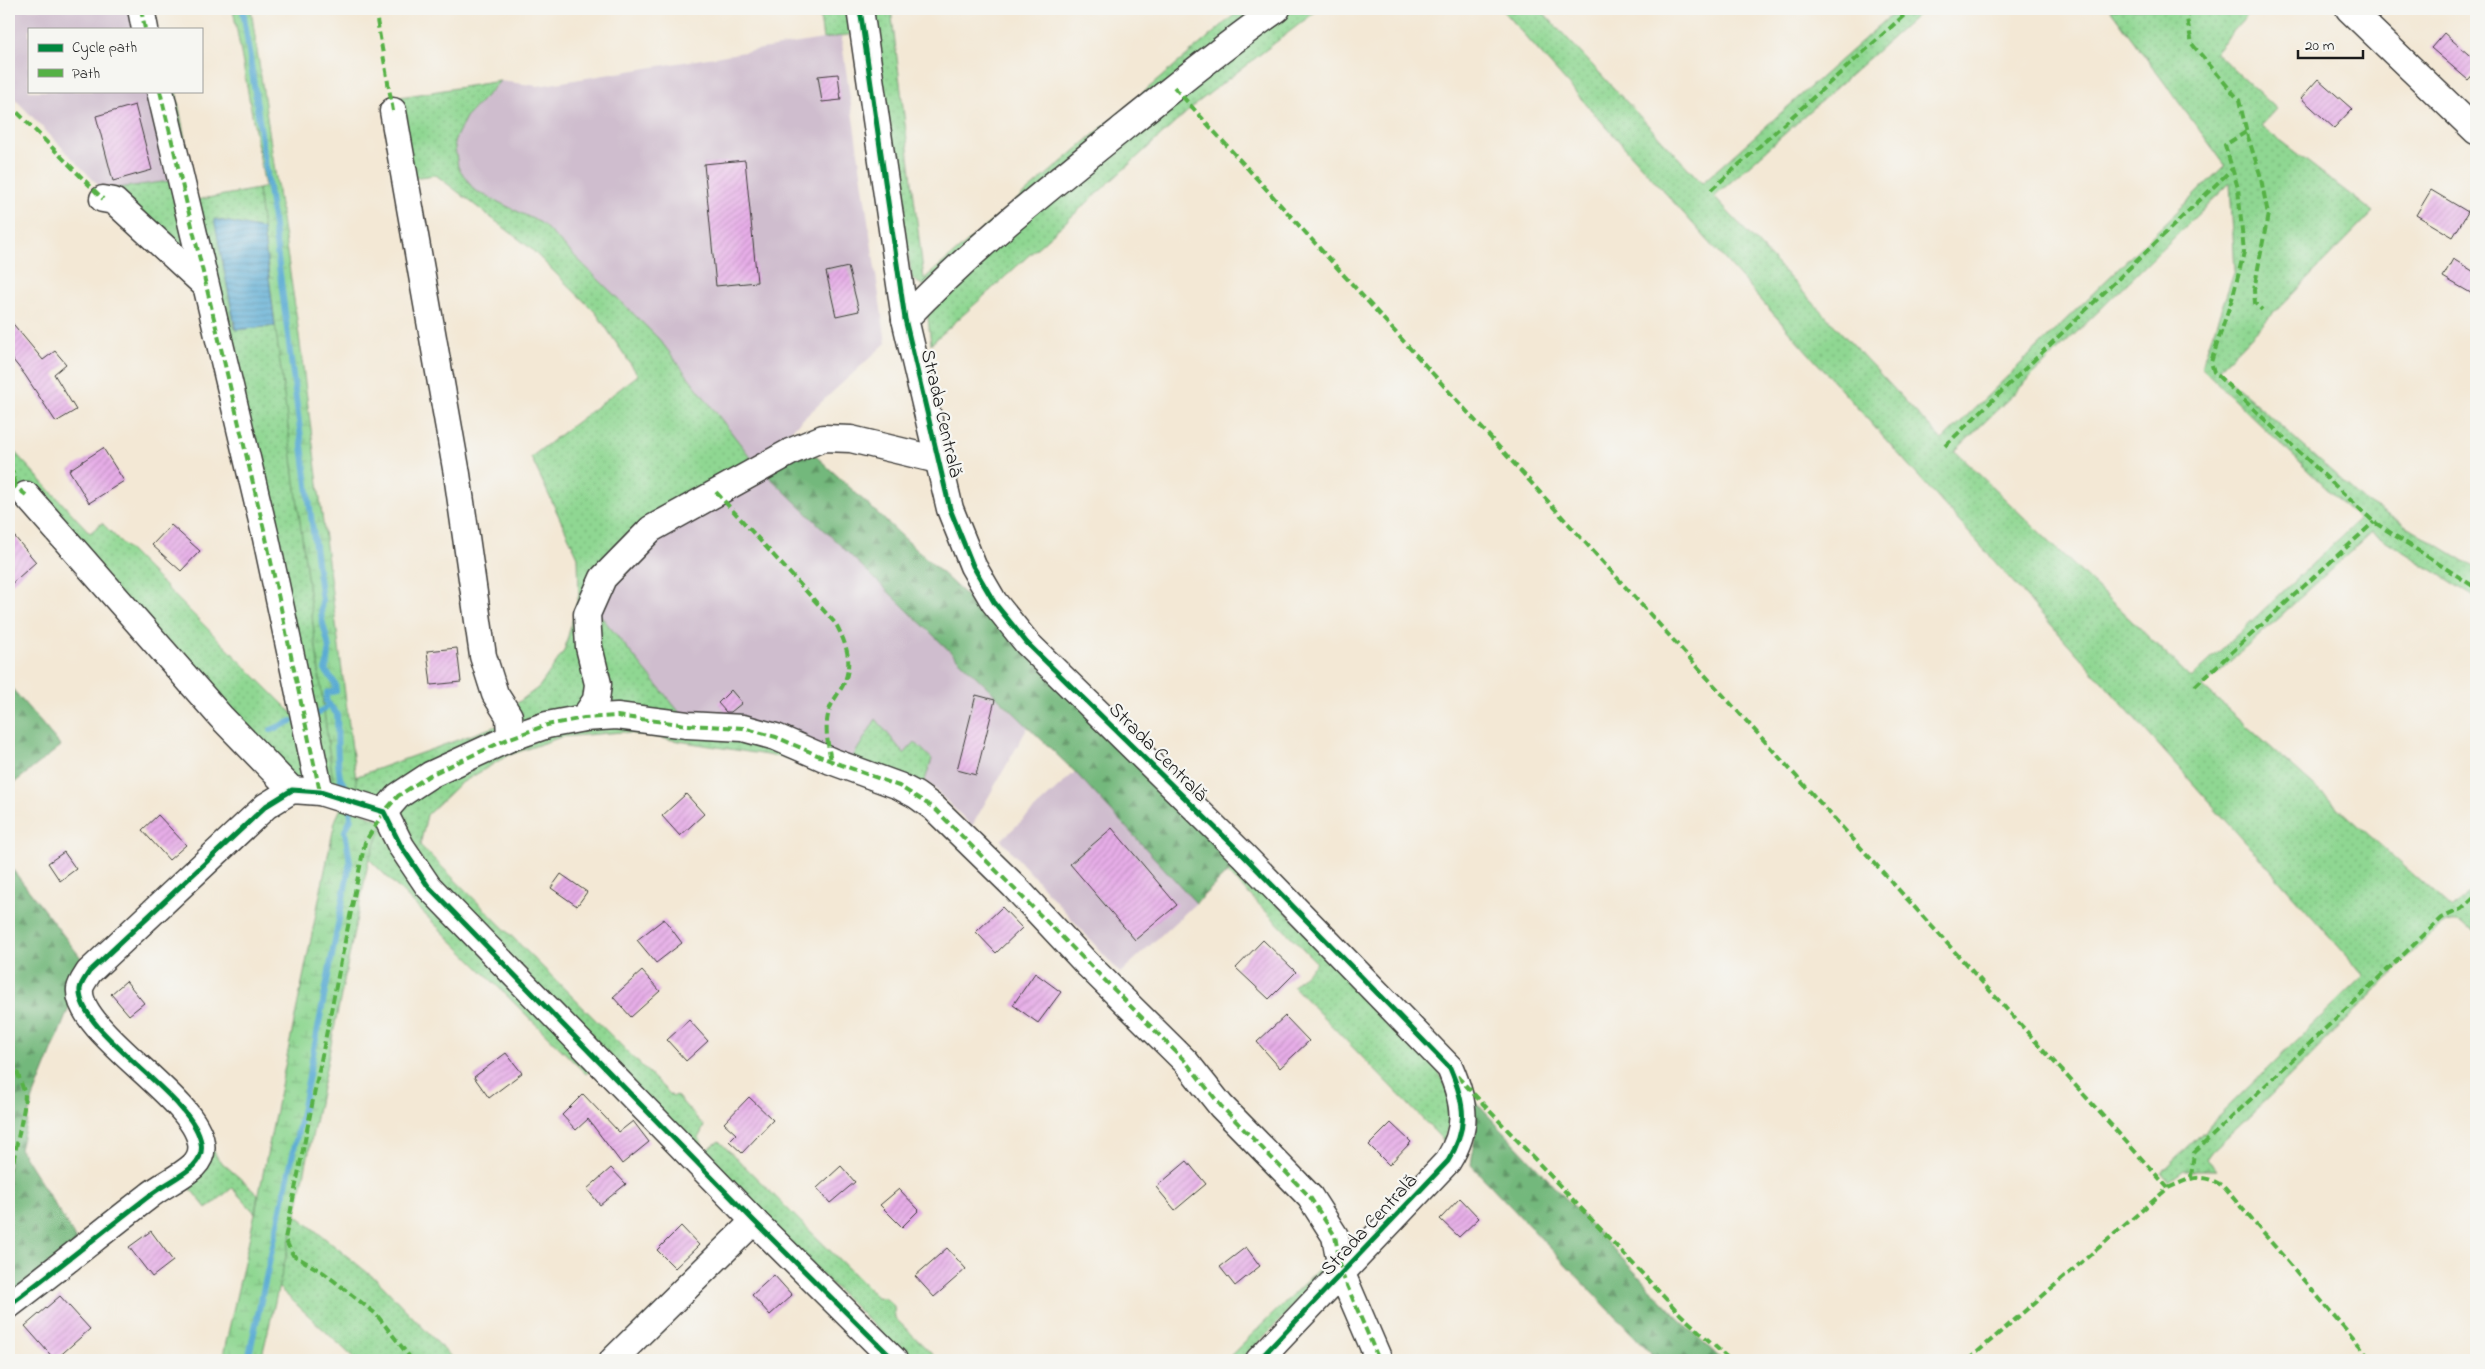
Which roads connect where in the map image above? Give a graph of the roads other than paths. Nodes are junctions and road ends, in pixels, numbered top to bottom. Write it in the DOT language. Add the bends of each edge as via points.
graph roads {
  1 [pos="141,9"];
  2 [pos="860,9"];
  3 [pos="1277,9"];
  4 [pos="2356,11"];
  5 [pos="145,28"];
  6 [pos="160,92"];
  7 [pos="393,111"];
  8 [pos="2476,131"];
  9 [pos="103,199"];
  10 [pos="204,284"];
  11 [pos="905,319"];
  12 [pos="938,460"];
  13 [pos="26,496"];
  14 [pos="584,718"];
  15 [pos="510,738"];
  16 [pos="292,790"];
  17 [pos="327,794"];
  18 [pos="374,809"];
  19 [pos="754,1221"];
  20 [pos="1342,1274"];
  21 [pos="9,1305"];
  22 [pos="613,1360"];
  23 [pos="894,1360"];
  24 [pos="1259,1360"];
  25 [pos="1379,1360"];
  1 -- 5 [label="street"];
  2 -- 11 [label="street, Strada Centrală"];
  3 -- 11 [label="street" via="1074,167 938,285"];
  4 -- 8 [label="street"];
  6 -- 10 [label="street"];
  7 -- 15 [label="street" via="456,474 482,656 495,694 509,716"];
  9 -- 10 [label="street" via="114,201"];
  10 -- 17 [label="street"];
  11 -- 12 [label="street, Strada Centrală"];
  12 -- 14 [label="street" via="851,439 823,438 792,451 650,529 603,578 586,614 589,647 598,684 596,700"];
  12 -- 20 [label="street, Strada Centrală" via="950,509 973,566 994,602 1028,643 1256,868 1450,1068 1461,1094 1463,1121 1459,1143 1448,1161"];
  13 -- 16 [label="street" via="221,717"];
  14 -- 15 [label="street" via="547,725"];
  14 -- 20 [label="street" via="617,716 743,728 776,737 899,786 922,799 1014,886 1172,1048 1221,1106 1310,1197 1335,1236"];
  15 -- 18 [label="street" via="430,776"];
  16 -- 17 [label="street"];
  16 -- 21 [label="street" via="266,806 179,886 89,972 80,988 82,1003 98,1026 188,1116 200,1135 200,1157 192,1167 151,1194"];
  17 -- 18 [label="street"];
  18 -- 19 [label="street" via="428,886"];
  19 -- 22 [label="street"];
  19 -- 23 [label="street"];
  20 -- 24 [label="street, Strada Centrală"];
  20 -- 25 [label="street"];
}
